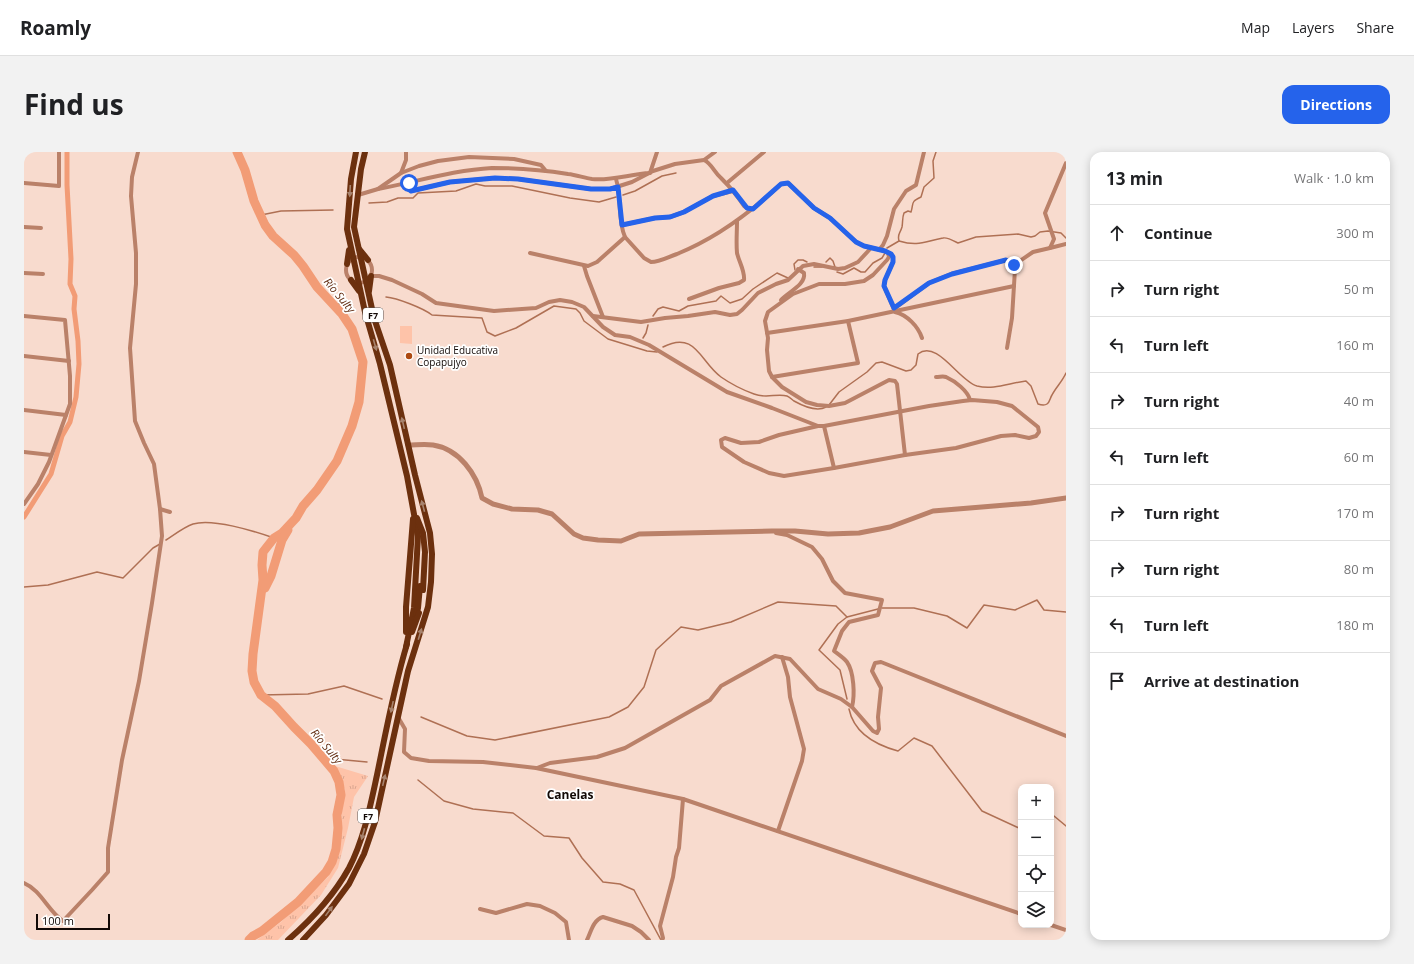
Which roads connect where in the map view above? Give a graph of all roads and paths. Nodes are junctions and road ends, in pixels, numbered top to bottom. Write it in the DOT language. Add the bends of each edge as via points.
graph roads {
  1 [pos="59,152"];
  2 [pos="138,152"];
  3 [pos="356,152"];
  4 [pos="364,152"];
  5 [pos="406,152"];
  6 [pos="657,152"];
  7 [pos="764,152"];
  8 [pos="924,152"];
  9 [pos="712,153"];
  10 [pos="704,160"];
  11 [pos="1066,163"];
  12 [pos="546,171"];
  13 [pos="402,173"];
  14 [pos="650,173"];
  15 [pos="616,179"];
  16 [pos="24,183"];
  17 [pos="727,183"];
  18 [pos="403,185"];
  19 [pos="618,187"];
  20 [pos="378,189"];
  21 [pos="733,190"];
  22 [pos="358,195"];
  23 [pos="753,209"];
  24 [pos="737,221"];
  25 [pos="622,225"];
  26 [pos="24,227"];
  27 [pos="41,228"];
  28 [pos="625,237"];
  29 [pos="350,244"];
  30 [pos="1066,244"];
  31 [pos="357,245"];
  32 [pos="871,248"];
  33 [pos="1050,248"];
  34 [pos="879,250"];
  35 [pos="888,252"];
  36 [pos="530,253"];
  37 [pos="360,256"];
  38 [pos="353,258"];
  39 [pos="368,260"];
  40 [pos="347,264"];
  41 [pos="1014,265"];
  42 [pos="584,266"];
  43 [pos="798,270"];
  44 [pos="24,272"];
  45 [pos="43,274"];
  46 [pos="371,276"];
  47 [pos="351,280"];
  48 [pos="365,281"];
  49 [pos="359,283"];
  50 [pos="1014,286"];
  51 [pos="361,295"];
  52 [pos="369,296"];
  53 [pos="689,299"];
  54 [pos="779,304"];
  55 [pos="894,310"];
  56 [pos="24,316"];
  57 [pos="593,316"];
  58 [pos="603,317"];
  59 [pos="848,321"];
  60 [pos="767,333"];
  61 [pos="922,338"];
  62 [pos="1007,348"];
  63 [pos="24,356"];
  64 [pos="68,361"];
  65 [pos="772,377"];
  66 [pos="936,377"];
  67 [pos="970,400"];
  68 [pos="24,410"];
  69 [pos="899,412"];
  70 [pos="66,415"];
  71 [pos="818,426"];
  72 [pos="824,426"];
  73 [pos="408,445"];
  74 [pos="24,452"];
  75 [pos="51,455"];
  76 [pos="905,455"];
  77 [pos="834,468"];
  78 [pos="24,495"];
  79 [pos="30,496"];
  80 [pos="1066,498"];
  81 [pos="24,504"];
  82 [pos="160,509"];
  83 [pos="170,512"];
  84 [pos="772,532"];
  85 [pos="782,657"];
  86 [pos="852,707"];
  87 [pos="398,717"];
  88 [pos="1066,736"];
  89 [pos="536,768"];
  90 [pos="683,799"];
  91 [pos="778,831"];
  92 [pos="24,883"];
  93 [pos="480,909"];
  94 [pos="1018,913"];
  95 [pos="1054,925"];
  96 [pos="1066,930"];
  97 [pos="288,940"];
  98 [pos="303,940"];
  99 [pos="569,940"];
  100 [pos="587,940"];
  101 [pos="649,940"];
  102 [pos="662,940"];
  1 -- 16 [label="street" via="59,186"];
  2 -- 82 [label="street" via="132,176 131,196 136,284 130,348 135,421 154,464"];
  3 -- 29 [label="highway, F7, one-way" via="347,229"];
  4 -- 22 [label="highway, F7"];
  5 -- 13 [label="street"];
  6 -- 14 [label="street"];
  7 -- 17 [label="street"];
  8 -- 34 [label="street" via="916,185 906,192 894,209 887,236"];
  9 -- 10 [label="street"];
  10 -- 14 [label="street" via="675,164"];
  10 -- 17 [label="street" via="711,164 720,178"];
  11 -- 33 [label="street" via="1045,213 1054,239"];
  12 -- 13 [label="street" via="541,165 514,159 470,156 425,164"];
  12 -- 15 [label="street" via="591,179"];
  12 -- 18 [label="street" via="512,168 464,171"];
  13 -- 20 [label="street"];
  14 -- 15 [label="street"];
  14 -- 19 [label="street"];
  15 -- 19 [label="street"];
  17 -- 21 [label="street"];
  18 -- 19 [label="street" via="411,191 450,182 495,178 591,189"];
  18 -- 20 [label="street"];
  19 -- 25 [label="street"];
  20 -- 22 [label="street"];
  21 -- 23 [label="street" via="747,208"];
  21 -- 25 [label="street" via="713,196 670,217"];
  22 -- 31 [label="highway, F7" via="354,227"];
  23 -- 24 [label="street"];
  23 -- 32 [label="street" via="781,184 788,183 856,242"];
  24 -- 28 [label="street" via="704,242 655,262 648,261"];
  24 -- 53 [label="street" via="737,252 744,280"];
  25 -- 28 [label="street"];
  26 -- 27 [label="street"];
  28 -- 42 [label="street" via="597,262"];
  29 -- 38 [label="highway, F7"];
  29 -- 40 [label="highway"];
  30 -- 33 [label="street"];
  31 -- 37 [label="highway, F7"];
  31 -- 39 [label="highway"];
  32 -- 34 [label="street"];
  32 -- 43 [label="street" via="858,262 845,268 808,265"];
  33 -- 41 [label="street" via="1033,252"];
  34 -- 35 [label="street"];
  35 -- 54 [label="street" via="887,260 868,279 846,284 820,284 793,294"];
  35 -- 55 [label="street" via="893,259 884,286"];
  36 -- 42 [label="street"];
  37 -- 38 [label="street"];
  37 -- 39 [label="street"];
  37 -- 48 [label="highway, F7"];
  38 -- 40 [label="street"];
  38 -- 49 [label="highway, F7"];
  39 -- 46 [label="street" via="372,267"];
  40 -- 47 [label="street" via="346,273"];
  41 -- 50 [label="street"];
  41 -- 55 [label="street" via="1006,260 952,274 929,283"];
  42 -- 58 [label="street"];
  43 -- 54 [label="street" via="804,274 802,284 785,296"];
  43 -- 58 [label="street" via="788,280 758,293 737,314 715,312 641,322"];
  44 -- 45 [label="street"];
  46 -- 48 [label="street"];
  46 -- 52 [label="highway"];
  46 -- 57 [label="street" via="392,280 436,303 494,311 536,308 560,300 584,307"];
  47 -- 49 [label="street"];
  47 -- 51 [label="highway"];
  48 -- 49 [label="street"];
  48 -- 52 [label="highway, F7"];
  49 -- 51 [label="highway, F7"];
  50 -- 55 [label="street"];
  50 -- 62 [label="street"];
  51 -- 97 [label="highway, F7, one-way" via="382,371 414,510 418,536 414,608 361,840 349,869 330,896 307,924"];
  73 -- 52 [label="highway, F7, one-way" via="390,366"];
  54 -- 60 [label="street" via="768,312 765,321"];
  55 -- 59 [label="street"];
  55 -- 61 [label="street" via="914,324"];
  56 -- 64 [label="street" via="65,320"];
  57 -- 58 [label="street"];
  57 -- 71 [label="street" via="615,335 630,337 649,345 727,392"];
  59 -- 60 [label="street"];
  59 -- 65 [label="street" via="858,363"];
  60 -- 65 [label="street" via="769,371"];
  63 -- 64 [label="street"];
  64 -- 70 [label="street" via="70,404"];
  65 -- 69 [label="street" via="782,387 806,402 829,406 845,403 892,380 897,384"];
  66 -- 67 [label="street" via="945,376 954,382 964,390"];
  67 -- 69 [label="street"];
  67 -- 76 [label="street" via="1012,406 1038,427 1039,432 1029,438 1001,436 956,448"];
  68 -- 70 [label="street"];
  69 -- 72 [label="street"];
  69 -- 76 [label="street"];
  70 -- 75 [label="street"];
  71 -- 72 [label="street"];
  71 -- 77 [label="street" via="759,442 741,443 725,438 720,440 722,447 744,462 769,473 784,476"];
  72 -- 77 [label="street"];
  73 -- 84 [label="street" via="434,445 451,451 469,469 482,498 512,509 538,510 552,514 574,534 583,538 621,540 639,534"];
  87 -- 73 [label="highway, F7, one-way" via="408,671 428,607 432,554 430,533"];
  74 -- 75 [label="street"];
  75 -- 79 [label="street"];
  76 -- 77 [label="street"];
  78 -- 79 [label="street"];
  79 -- 81 [label="street"];
  80 -- 84 [label="street" via="933,511 890,527 859,533"];
  82 -- 83 [label="street"];
  82 -- 92 [label="street" via="162,536 139,681 122,760 108,848 108,872 63,921 30,886"];
  84 -- 86 [label="street" via="787,535 812,548 822,559 833,581 845,593 882,600 878,615 849,622 842,631 834,651 847,662 852,676"];
  85 -- 86 [label="street" via="790,659 818,689"];
  85 -- 89 [label="street" via="775,656 721,686 710,700 625,748 597,757 550,763"];
  85 -- 91 [label="street" via="804,749"];
  86 -- 88 [label="street" via="873,732 877,732 881,688 872,671 875,663 881,662"];
  87 -- 89 [label="street" via="405,729 404,752 411,758"];
  98 -- 87 [label="highway, F7, one-way" via="349,884 364,854 375,822"];
  89 -- 90 [label="street"];
  90 -- 91 [label="street"];
  90 -- 102 [label="street" via="673,877 660,926"];
  91 -- 94 [label="street"];
  93 -- 99 [label="street" via="496,913 527,904 540,906 566,922"];
  95 -- 96 [label="street"];
  100 -- 101 [label="street" via="596,921 603,917 632,926"];
}
